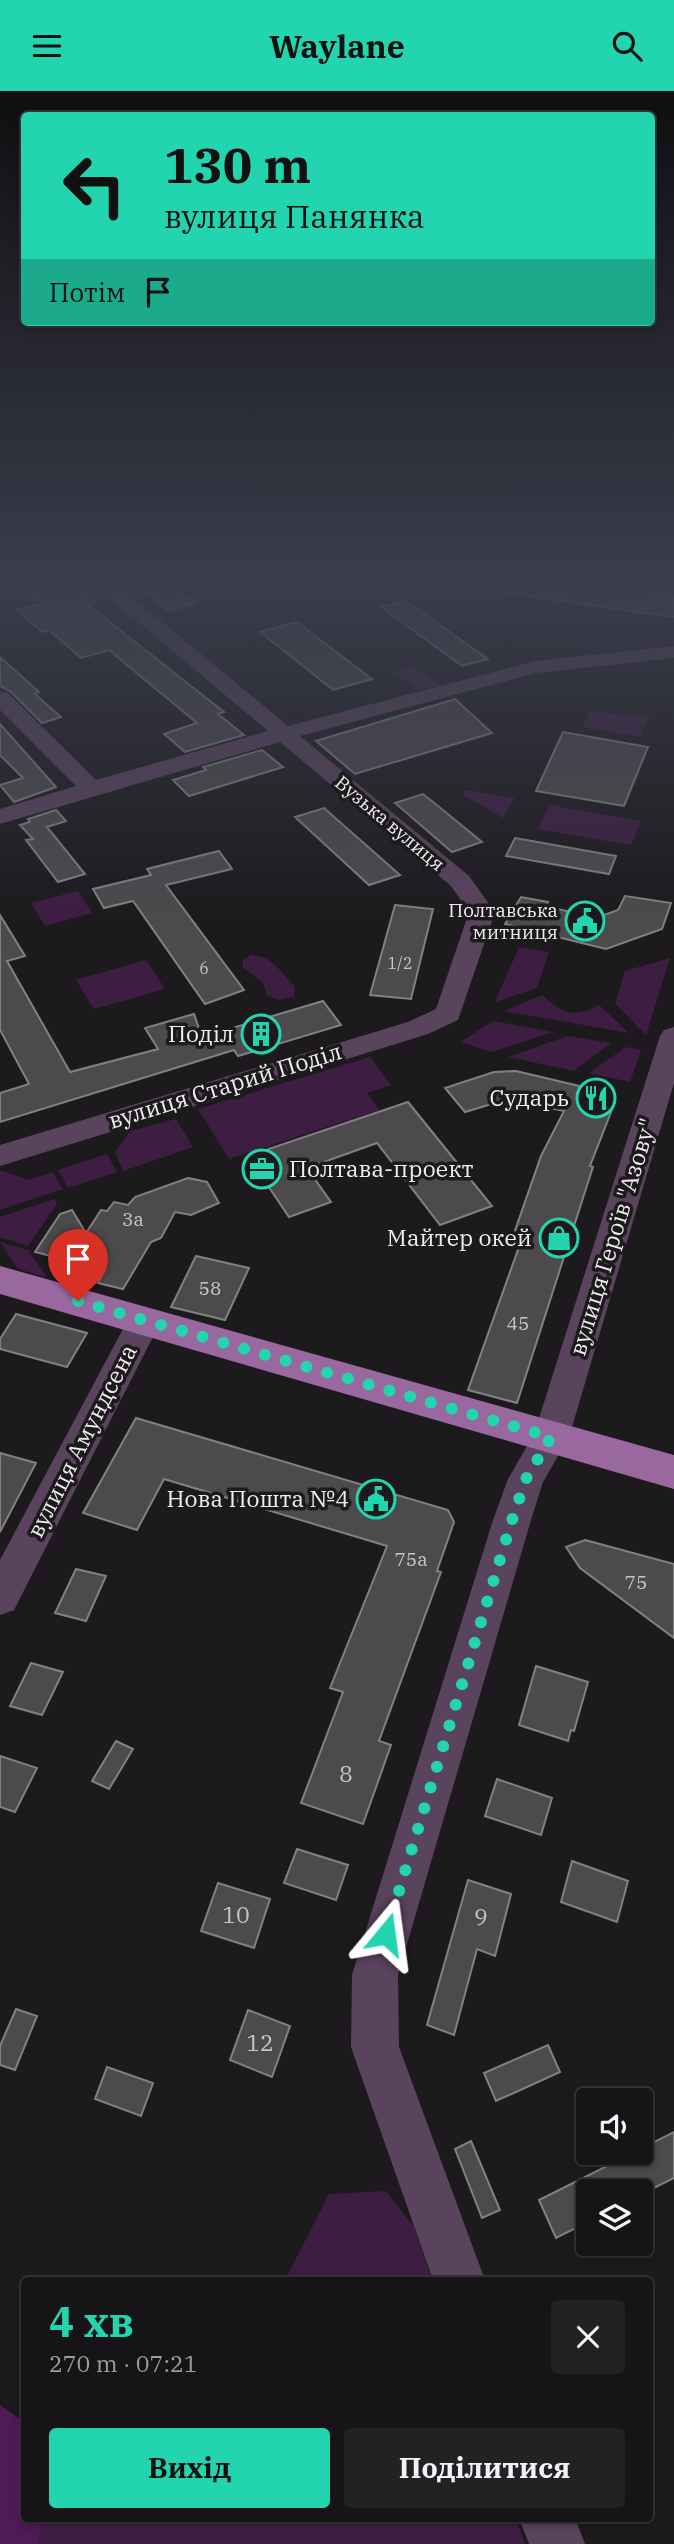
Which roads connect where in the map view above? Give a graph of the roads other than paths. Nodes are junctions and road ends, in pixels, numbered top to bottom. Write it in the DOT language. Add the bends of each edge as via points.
graph roads {
  1 [pos="236,693"];
  2 [pos="436,693"];
  3 [pos="0,698"];
  4 [pos="284,734"];
  5 [pos="92,789"];
  6 [pos="0,817"];
  7 [pos="448,1014"];
  8 [pos="674,1036"];
  9 [pos="0,1156"];
  10 [pos="0,1280"];
  11 [pos="144,1321"];
  12 [pos="551,1437"];
  13 [pos="674,1472"];
  14 [pos="0,1598"];
  15 [pos="458,2277"];
  16 [pos="549,2522"];
  17 [pos="557,2544"];
  1 -- 4 [label="street, Вузька вулиця"];
  2 -- 4 [label="street"];
  3 -- 5 [label="street"];
  4 -- 5 [label="street"];
  4 -- 7 [label="street, Вузька вулиця" via="460,881 482,912"];
  5 -- 6 [label="street"];
  7 -- 9 [label="street, вулиця Старий Поділ" via="418,1028"];
  8 -- 12 [label="street, вулиця Героїв \"Азову\""];
  10 -- 11 [label="main road"];
  11 -- 12 [label="main road"];
  11 -- 14 [label="street, вулиця Амундсена"];
  12 -- 13 [label="main road"];
  12 -- 15 [label="street, вулиця Героїв \"Азову\"" via="526,1479 512,1520 375,1975 375,2047"];
  16 -- 17 [label="street"];
}
